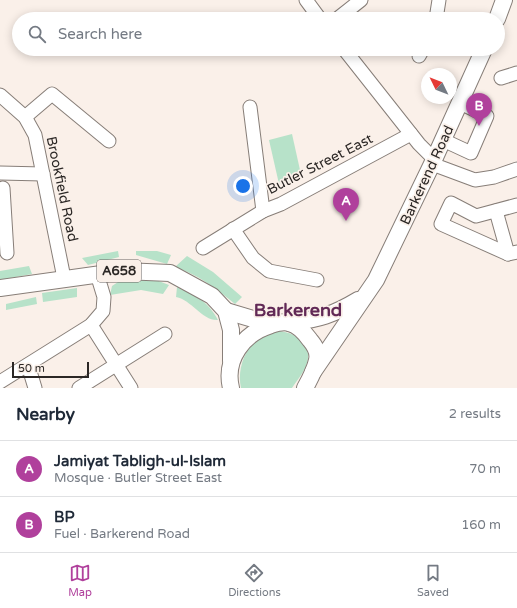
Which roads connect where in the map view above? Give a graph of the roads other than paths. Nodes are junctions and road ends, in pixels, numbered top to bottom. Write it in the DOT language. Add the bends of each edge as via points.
graph roads {
  1 [pos="306,0"];
  2 [pos="361,0"];
  3 [pos="439,0"];
  4 [pos="504,0"];
  5 [pos="315,12"];
  6 [pos="346,12"];
  7 [pos="437,12"];
  8 [pos="500,12"];
  9 [pos="350,56"];
  10 [pos="481,56"];
  11 [pos="517,73"];
  12 [pos="501,78"];
  13 [pos="0,95"];
  14 [pos="460,103"];
  15 [pos="250,106"];
  16 [pos="25,117"];
  17 [pos="411,134"];
  18 [pos="443,140"];
  19 [pos="109,141"];
  20 [pos="433,162"];
  21 [pos="517,169"];
  22 [pos="0,173"];
  23 [pos="43,174"];
  24 [pos="3,188"];
  25 [pos="517,205"];
  26 [pos="263,211"];
  27 [pos="496,211"];
  28 [pos="2,221"];
  29 [pos="233,229"];
  30 [pos="203,248"];
  31 [pos="7,253"];
  32 [pos="512,253"];
  33 [pos="97,274"];
  34 [pos="64,278"];
  35 [pos="317,280"];
  36 [pos="0,288"];
  37 [pos="364,297"];
  38 [pos="226,311"];
  39 [pos="286,323"];
  40 [pos="91,326"];
  41 [pos="165,334"];
  42 [pos="232,361"];
  43 [pos="117,364"];
  44 [pos="28,365"];
  45 [pos="313,372"];
  46 [pos="0,382"];
  47 [pos="231,387"];
  48 [pos="36,388"];
  49 [pos="79,388"];
  50 [pos="131,388"];
  51 [pos="305,388"];
  1 -- 5 [label="street"];
  2 -- 6 [label="street"];
  3 -- 7 [label="street"];
  4 -- 8 [label="main road"];
  9 -- 17 [label="street"];
  10 -- 14 [label="main road, Barkerend Road"];
  11 -- 12 [label="street"];
  13 -- 16 [label="street, Brookfield Road"];
  14 -- 18 [label="main road, Barkerend Road"];
  14 -- 18 [label="street" via="487,116 471,153"];
  15 -- 26 [label="street"];
  16 -- 19 [label="street" via="52,94"];
  16 -- 23 [label="street, Brookfield Road" via="35,134"];
  17 -- 20 [label="street"];
  17 -- 26 [label="street, Butler Street East" via="282,204"];
  18 -- 20 [label="main road, Barkerend Road"];
  20 -- 21 [label="street" via="475,180"];
  20 -- 37 [label="main road, Barkerend Road" via="376,280"];
  22 -- 23 [label="street"];
  23 -- 34 [label="street, Brookfield Road"];
  24 -- 28 [label="street"];
  25 -- 27 [label="street"];
  26 -- 29 [label="street, Butler Street East"];
  27 -- 32 [label="street"];
  27 -- 32 [label="street" via="476,216 451,203 441,224"];
  28 -- 31 [label="street"];
  29 -- 30 [label="street, Butler Street East"];
  29 -- 35 [label="street" via="253,258 269,271"];
  33 -- 34 [label="main road, A658"];
  33 -- 38 [label="main road, A658" via="123,271 170,272 212,296"];
  33 -- 40 [label="street" via="104,297 103,311"];
  34 -- 36 [label="main road, A658"];
  37 -- 39 [label="main road, Barkerend Road" via="337,313 317,319"];
  37 -- 45 [label="main road, Barkerend Road"];
  38 -- 39 [label="main road" via="260,321"];
  38 -- 42 [label="main road, A658" via="231,330"];
  39 -- 42 [label="main road" via="263,327 250,335 239,346"];
  39 -- 45 [label="main road" via="304,332 316,348 318,359"];
  40 -- 43 [label="street"];
  40 -- 44 [label="street"];
  41 -- 43 [label="street"];
  42 -- 47 [label="main road"];
  43 -- 49 [label="street"];
  43 -- 50 [label="street"];
  44 -- 46 [label="street"];
  44 -- 48 [label="street"];
  45 -- 51 [label="main road"];
}
